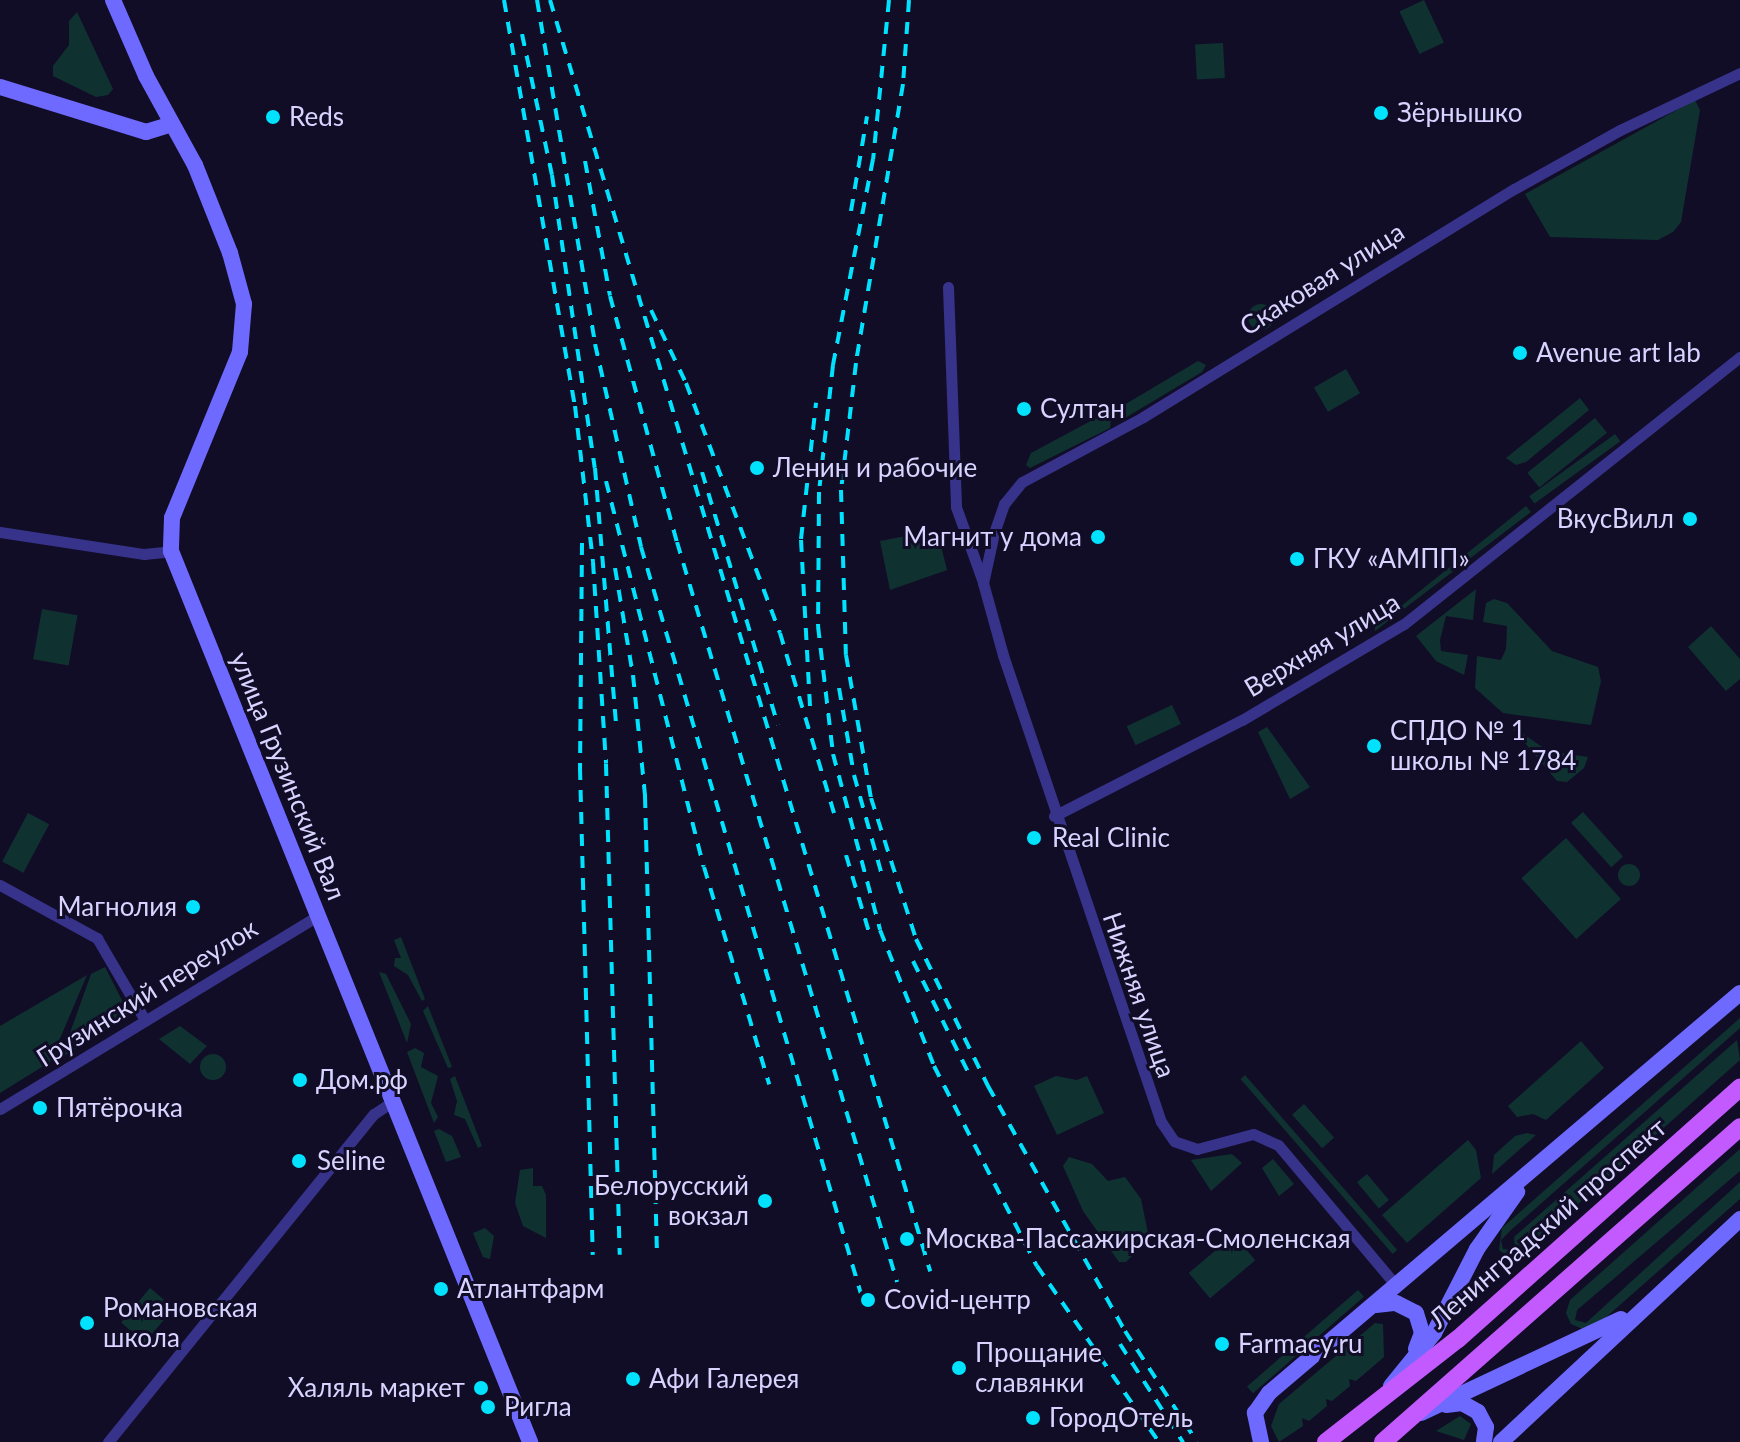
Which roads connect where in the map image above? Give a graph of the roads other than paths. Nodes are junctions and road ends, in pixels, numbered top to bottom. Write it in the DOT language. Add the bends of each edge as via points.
graph roads {
  1 [pos="113,0"];
  2 [pos="1740,73"];
  3 [pos="0,87"];
  4 [pos="172,124"];
  5 [pos="948,287"];
  6 [pos="1740,357"];
  7 [pos="0,532"];
  8 [pos="171,551"];
  9 [pos="984,579"];
  10 [pos="1054,816"];
  11 [pos="0,885"];
  12 [pos="318,916"];
  13 [pos="1740,993"];
  14 [pos="145,1020"];
  15 [pos="1740,1088"];
  16 [pos="393,1101"];
  17 [pos="0,1109"];
  18 [pos="1740,1127"];
  19 [pos="1527,1178"];
  20 [pos="1740,1219"];
  21 [pos="1394,1283"];
  22 [pos="1658,1292"];
  23 [pos="1376,1305"];
  24 [pos="1416,1313"];
  25 [pos="1407,1365"];
  26 [pos="1387,1391"];
  27 [pos="1429,1409"];
  28 [pos="1411,1419"];
  29 [pos="108,1442"];
  30 [pos="530,1442"];
  31 [pos="1261,1442"];
  32 [pos="1326,1442"];
  33 [pos="1383,1442"];
  34 [pos="1484,1442"];
  35 [pos="1501,1442"];
  1 -- 4 [label="main road, улица Грузинский Вал"];
  2 -- 9 [label="street, Скаковая улица" via="1620,130 1501,197 1143,417 1022,482 998,520"];
  3 -- 4 [label="main road" via="146,132"];
  4 -- 8 [label="main road, улица Грузинский Вал" via="195,165 230,253 244,315 236,366 172,518"];
  5 -- 9 [label="street, Нижняя улица" via="956,507"];
  6 -- 10 [label="street, Верхняя улица" via="1404,624 1242,720"];
  7 -- 8 [label="street" via="144,554"];
  8 -- 12 [label="main road, улица Грузинский Вал"];
  9 -- 10 [label="street, Нижняя улица"];
  10 -- 21 [label="street, Нижняя улица" via="1140,1068 1168,1134 1197,1149 1253,1134 1278,1145"];
  11 -- 14 [label="street" via="97,938"];
  12 -- 14 [label="street, Грузинский переулок"];
  12 -- 16 [label="main road, улица Грузинский Вал"];
  13 -- 19 [label="main road"];
  14 -- 17 [label="street, Грузинский переулок"];
  15 -- 26 [label="main road, Ленинградский проспект" via="1458,1339"];
  16 -- 29 [label="street" via="374,1114"];
  16 -- 30 [label="main road, улица Грузинский Вал"];
  18 -- 28 [label="main road, Ленинградский проспект"];
  19 -- 21 [label="main road"];
  19 -- 25 [label="main road" via="1492,1225 1434,1333"];
  20 -- 22 [label="main road"];
  21 -- 23 [label="main road"];
  21 -- 24 [label="main road"];
  22 -- 27 [label="main road" via="1595,1335"];
  22 -- 35 [label="main road"];
  23 -- 24 [label="main road" via="1396,1303"];
  23 -- 31 [label="main road" via="1263,1398 1254,1421"];
  24 -- 25 [label="main road" via="1422,1333"];
  25 -- 26 [label="main road"];
  26 -- 32 [label="main road, Ленинградский проспект"];
  27 -- 28 [label="main road"];
  27 -- 34 [label="main road" via="1471,1406 1484,1419"];
  28 -- 33 [label="main road, Ленинградский проспект"];
}
